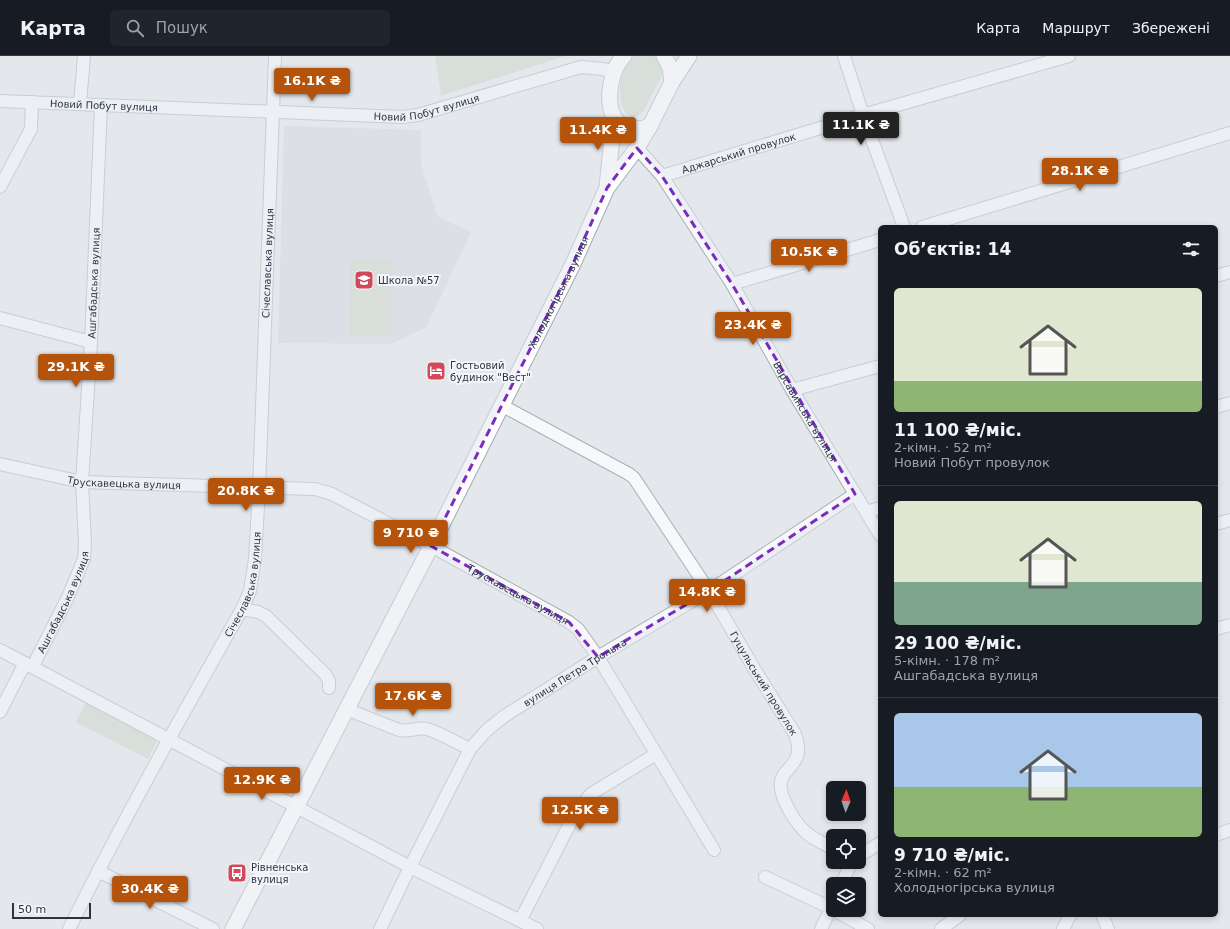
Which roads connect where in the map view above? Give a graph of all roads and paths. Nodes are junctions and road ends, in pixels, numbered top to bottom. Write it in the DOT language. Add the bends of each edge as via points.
graph roads {
  1 [pos="84,56"];
  2 [pos="275,56"];
  3 [pos="664,56"];
  4 [pos="690,56"];
  5 [pos="844,56"];
  6 [pos="1069,56"];
  7 [pos="621,57"];
  8 [pos="614,71"];
  9 [pos="672,82"];
  10 [pos="0,101"];
  11 [pos="32,102"];
  12 [pos="80,104"];
  13 [pos="102,105"];
  14 [pos="273,112"];
  15 [pos="863,114"];
  16 [pos="614,118"];
  17 [pos="650,126"];
  18 [pos="1230,133"];
  19 [pos="637,148"];
  20 [pos="662,176"];
  21 [pos="0,187"];
  22 [pos="607,188"];
  23 [pos="903,225"];
  24 [pos="929,225"];
  25 [pos="878,241"];
  26 [pos="1230,272"];
  27 [pos="1218,275"];
  28 [pos="732,284"];
  29 [pos="0,318"];
  30 [pos="91,342"];
  31 [pos="878,367"];
  32 [pos="792,390"];
  33 [pos="1230,403"];
  34 [pos="501,405"];
  35 [pos="1218,406"];
  36 [pos="0,464"];
  37 [pos="82,482"];
  38 [pos="259,488"];
  39 [pos="856,494"];
  40 [pos="878,509"];
  41 [pos="866,512"];
  42 [pos="1230,520"];
  43 [pos="1218,523"];
  44 [pos="878,532"];
  45 [pos="431,546"];
  46 [pos="709,592"];
  47 [pos="242,609"];
  48 [pos="1230,625"];
  49 [pos="1218,628"];
  50 [pos="0,650"];
  51 [pos="598,657"];
  52 [pos="29,664"];
  53 [pos="330,688"];
  54 [pos="346,708"];
  55 [pos="0,712"];
  56 [pos="168,739"];
  57 [pos="470,749"];
  58 [pos="656,754"];
  59 [pos="296,806"];
  60 [pos="1230,830"];
  61 [pos="1218,834"];
  62 [pos="878,844"];
  63 [pos="826,845"];
  64 [pos="714,850"];
  65 [pos="866,852"];
  66 [pos="410,867"];
  67 [pos="98,870"];
  68 [pos="766,877"];
  69 [pos="826,905"];
  70 [pos="828,917"];
  71 [pos="848,917"];
  72 [pos="957,917"];
  73 [pos="1069,917"];
  74 [pos="1103,917"];
  75 [pos="520,921"];
  76 [pos="69,929"];
  77 [pos="213,929"];
  78 [pos="233,929"];
  79 [pos="380,929"];
  80 [pos="537,929"];
  81 [pos="821,929"];
  82 [pos="868,929"];
  83 [pos="940,929"];
  84 [pos="1062,929"];
  85 [pos="1108,929"];
  1 -- 12 [label="street"];
  2 -- 14 [label="street, Січеславська вулиця"];
  3 -- 9 [label="main road" via="670,67"];
  4 -- 9 [label="main road"];
  5 -- 15 [label="street"];
  6 -- 15 [label="street, Аджарський провулок"];
  7 -- 8 [label="main road"];
  8 -- 14 [label="street, Новий Побут вулиця" via="581,67 418,115 403,117"];
  8 -- 16 [label="main road, Холодногірська вулиця" via="610,93"];
  9 -- 17 [label="main road, Холодногірська вулиця"];
  10 -- 11 [label="street, Новий Побут вулиця"];
  11 -- 12 [label="street, Новий Побут вулиця"];
  11 -- 21 [label="street" via="31,129"];
  12 -- 13 [label="street, Новий Побут вулиця"];
  13 -- 14 [label="street, Новий Побут вулиця"];
  13 -- 30 [label="street, Ашгабадська вулиця"];
  14 -- 38 [label="street, Січеславська вулиця"];
  15 -- 20 [label="street, Аджарський провулок"];
  15 -- 23 [label="street"];
  16 -- 17 [label="main road" via="634,130"];
  16 -- 22 [label="main road, Холодногірська вулиця"];
  17 -- 19 [label="main road, Холодногірська вулиця"];
  18 -- 24 [label="street"];
  19 -- 20 [label="street, Варсавинська вулиця"];
  19 -- 22 [label="main road, Холодногірська вулиця"];
  20 -- 28 [label="street, Варсавинська вулиця"];
  22 -- 34 [label="main road, Холодногірська вулиця" via="572,266"];
  25 -- 28 [label="street"];
  26 -- 27 [label="street"];
  28 -- 32 [label="street, Варсавинська вулиця"];
  29 -- 30 [label="street"];
  30 -- 37 [label="street, Ашгабадська вулиця"];
  31 -- 32 [label="street"];
  32 -- 39 [label="street, Варсавинська вулиця"];
  33 -- 35 [label="street"];
  34 -- 45 [label="main road, Холодногірська вулиця"];
  34 -- 46 [label="street, Гуцульський провулок" via="634,478"];
  36 -- 37 [label="street, Трускавецька вулиця"];
  37 -- 38 [label="street, Трускавецька вулиця"];
  37 -- 52 [label="street, Ашгабадська вулиця" via="84,558 67,599"];
  38 -- 45 [label="street, Трускавецька вулиця" via="308,488 332,494"];
  38 -- 47 [label="street, Січеславська вулиця" via="255,559 250,591"];
  39 -- 41 [label="street, Варсавинська вулиця"];
  39 -- 46 [label="street, вулиця Петра Тронька"];
  40 -- 41 [label="street"];
  41 -- 44 [label="street, Варсавинська вулиця"];
  42 -- 43 [label="street"];
  45 -- 51 [label="street, Трускавецька вулиця" via="568,622 578,629"];
  45 -- 54 [label="main road, Холодногірська вулиця"];
  46 -- 51 [label="street, вулиця Петра Тронька"];
  46 -- 63 [label="street, Гуцульський провулок" via="795,734 799,745 798,753 781,782 789,812 808,834"];
  47 -- 53 [label="street" via="266,616 326,675"];
  47 -- 56 [label="street, Січеславська вулиця"];
  48 -- 49 [label="street"];
  50 -- 52 [label="street"];
  51 -- 57 [label="street, вулиця Петра Тронька" via="506,715 488,729"];
  51 -- 58 [label="street, Трускавецька вулиця"];
  52 -- 55 [label="street, Ашгабадська вулиця"];
  52 -- 56 [label="street"];
  54 -- 57 [label="street" via="399,730 427,730"];
  54 -- 59 [label="main road, Холодногірська вулиця"];
  56 -- 59 [label="street"];
  56 -- 67 [label="street, Січеславська вулиця"];
  57 -- 66 [label="street, вулиця Петра Тронька"];
  58 -- 64 [label="street, Трускавецька вулиця"];
  58 -- 75 [label="street" via="591,794 576,812"];
  59 -- 66 [label="street"];
  59 -- 78 [label="main road, Холодногірська вулиця"];
  60 -- 61 [label="street"];
  62 -- 65 [label="street"];
  66 -- 75 [label="street"];
  66 -- 79 [label="street, вулиця Петра Тронька"];
  67 -- 76 [label="street, Січеславська вулиця"];
  67 -- 77 [label="street"];
  68 -- 69 [label="street"];
  70 -- 81 [label="street"];
  71 -- 82 [label="street"];
  72 -- 83 [label="street"];
  73 -- 84 [label="street"];
  74 -- 85 [label="street"];
  75 -- 80 [label="street"];
}
